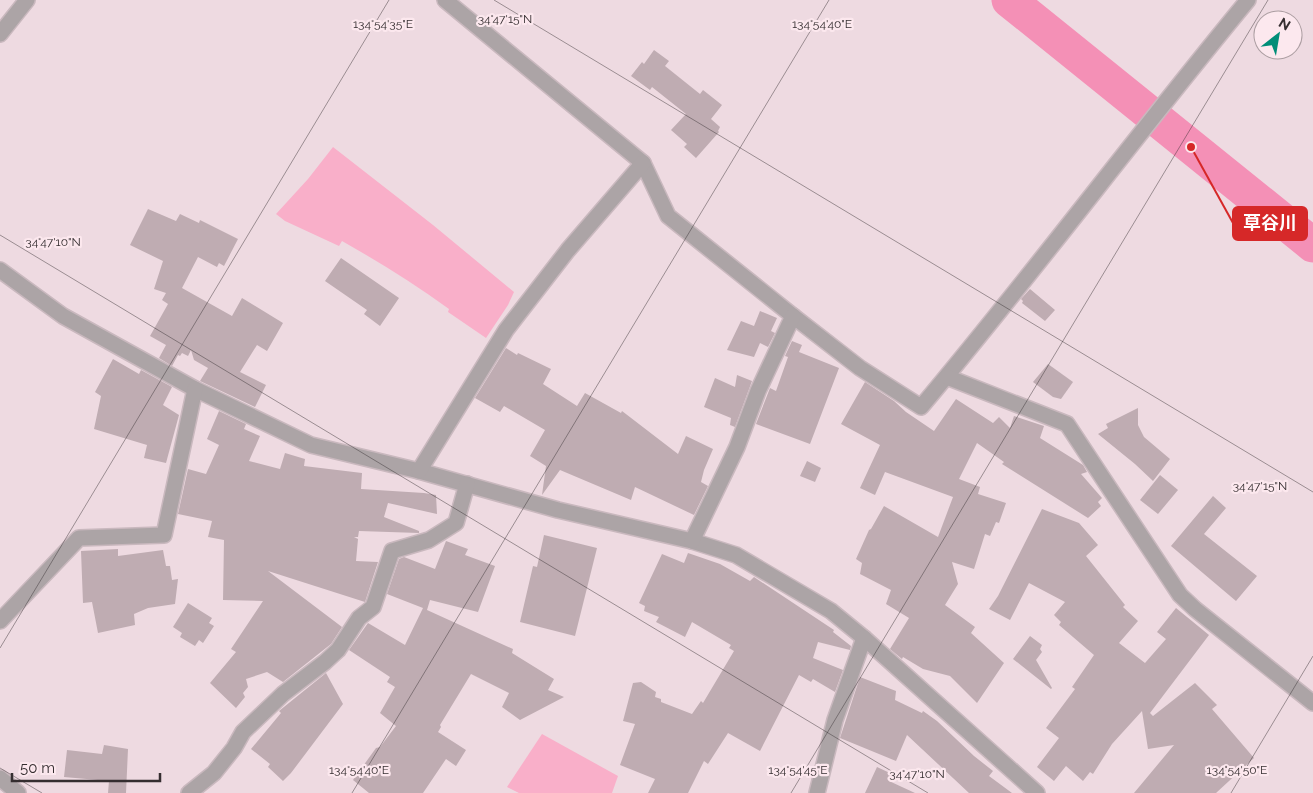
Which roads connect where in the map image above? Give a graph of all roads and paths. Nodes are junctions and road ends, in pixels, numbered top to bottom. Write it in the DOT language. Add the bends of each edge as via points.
graph roads {
  1 [pos="27,0"];
  2 [pos="445,0"];
  3 [pos="1248,0"];
  4 [pos="0,34"];
  5 [pos="643,163"];
  6 [pos="0,270"];
  7 [pos="792,316"];
  8 [pos="947,377"];
  9 [pos="195,389"];
  10 [pos="420,470"];
  11 [pos="467,484"];
  12 [pos="692,541"];
  13 [pos="0,620"];
  14 [pos="864,638"];
  15 [pos="1313,703"];
  16 [pos="1,780"];
  17 [pos="18,793"];
  18 [pos="189,793"];
  19 [pos="817,793"];
  20 [pos="1037,793"];
  1 -- 4 [label="street"];
  2 -- 5 [label="street"];
  3 -- 8 [label="street"];
  5 -- 7 [label="street" via="668,216"];
  5 -- 10 [label="street" via="568,250 506,330"];
  6 -- 9 [label="street" via="63,316"];
  7 -- 8 [label="street" via="860,368 921,407"];
  7 -- 12 [label="street" via="737,447"];
  8 -- 15 [label="street" via="1067,424 1180,595"];
  9 -- 10 [label="street" via="312,446"];
  9 -- 13 [label="street" via="164,535 79,538"];
  10 -- 11 [label="street"];
  11 -- 12 [label="street" via="558,510"];
  11 -- 18 [label="street" via="456,523 429,540 392,551 373,607 359,618 338,650 283,694 243,732 214,773"];
  12 -- 14 [label="street" via="736,555 831,611"];
  14 -- 19 [label="street" via="836,720"];
  14 -- 20 [label="street"];
  16 -- 17 [label="street"];
}
